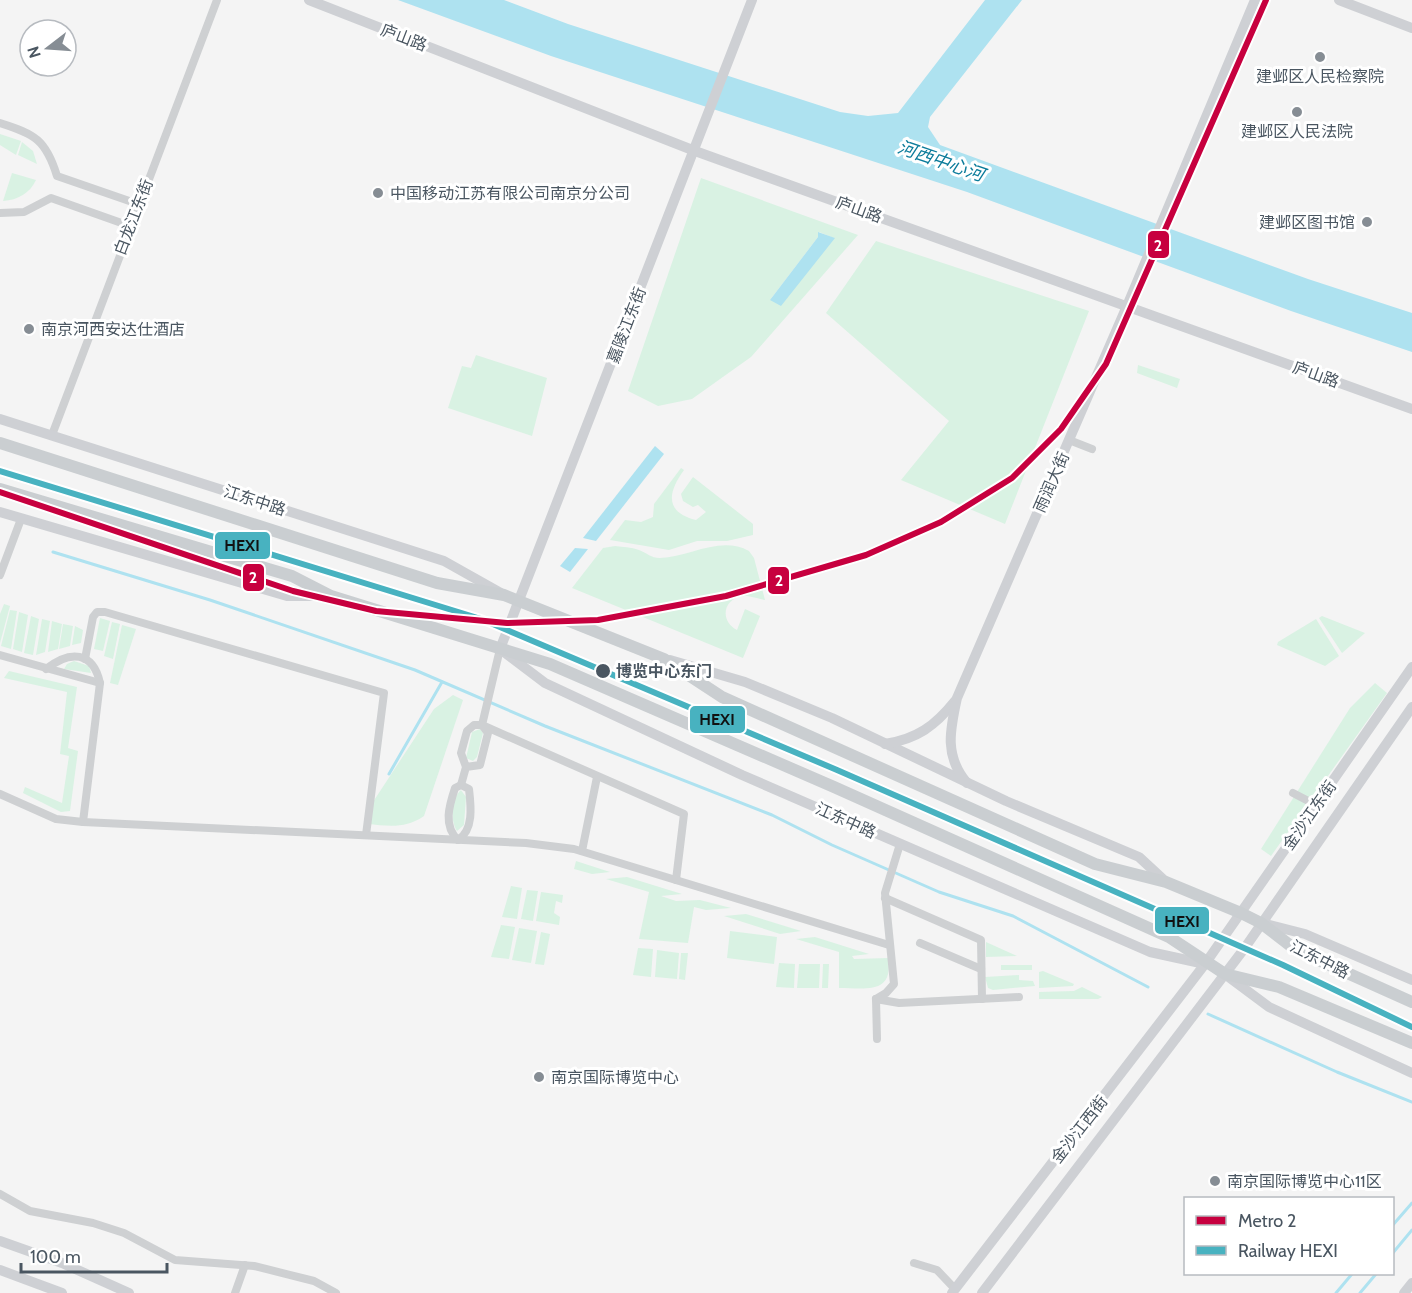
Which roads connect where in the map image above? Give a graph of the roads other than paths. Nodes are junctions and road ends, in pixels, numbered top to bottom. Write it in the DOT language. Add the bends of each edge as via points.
graph roads {
  1 [pos="217,0"];
  2 [pos="309,0"];
  3 [pos="752,0"];
  4 [pos="1255,0"];
  5 [pos="1339,0"];
  6 [pos="1412,28"];
  7 [pos="0,123"];
  8 [pos="695,150"];
  9 [pos="138,204"];
  10 [pos="0,213"];
  11 [pos="130,226"];
  12 [pos="1127,306"];
  13 [pos="1412,409"];
  14 [pos="0,419"];
  15 [pos="52,435"];
  16 [pos="1069,440"];
  17 [pos="0,443"];
  18 [pos="1092,449"];
  19 [pos="0,489"];
  20 [pos="0,512"];
  21 [pos="21,519"];
  22 [pos="0,575"];
  23 [pos="504,595"];
  24 [pos="331,596"];
  25 [pos="519,601"];
  26 [pos="500,650"];
  27 [pos="0,655"];
  28 [pos="85,658"];
  29 [pos="664,658"];
  30 [pos="1412,667"];
  31 [pos="46,669"];
  32 [pos="100,683"];
  33 [pos="957,698"];
  34 [pos="1412,707"];
  35 [pos="482,725"];
  36 [pos="885,744"];
  37 [pos="466,767"];
  38 [pos="597,777"];
  39 [pos="967,783"];
  40 [pos="461,784"];
  41 [pos="1293,793"];
  42 [pos="0,794"];
  43 [pos="1316,805"];
  44 [pos="83,822"];
  45 [pos="366,835"];
  46 [pos="458,840"];
  47 [pos="900,844"];
  48 [pos="582,851"];
  49 [pos="676,880"];
  50 [pos="1166,882"];
  51 [pos="885,898"];
  52 [pos="1241,913"];
  53 [pos="1261,923"];
  54 [pos="920,943"];
  55 [pos="889,945"];
  56 [pos="1205,964"];
  57 [pos="981,969"];
  58 [pos="1225,974"];
  59 [pos="1412,980"];
  60 [pos="1019,997"];
  61 [pos="876,999"];
  62 [pos="982,999"];
  63 [pos="1412,1002"];
  64 [pos="877,1039"];
  65 [pos="1412,1044"];
  66 [pos="1412,1072"];
  67 [pos="0,1194"];
  68 [pos="0,1241"];
  69 [pos="914,1263"];
  70 [pos="245,1265"];
  71 [pos="0,1270"];
  72 [pos="1412,1283"];
  73 [pos="954,1291"];
  74 [pos="62,1293"];
  75 [pos="129,1293"];
  76 [pos="235,1293"];
  77 [pos="336,1293"];
  78 [pos="982,1293"];
  79 [pos="1404,1293"];
  1 -- 9 [label="street, 白龙江东街"];
  2 -- 8 [label="street, 庐山路"];
  3 -- 8 [label="street, 嘉陵江东街"];
  4 -- 12 [label="street, 雨润大街"];
  5 -- 6 [label="street"];
  7 -- 9 [label="street" via="29,133 43,144 57,176"];
  8 -- 12 [label="street, 庐山路"];
  8 -- 25 [label="street, 嘉陵江东街"];
  9 -- 11 [label="street, 白龙江东街"];
  10 -- 11 [label="street" via="24,212 51,198"];
  11 -- 15 [label="street, 白龙江东街"];
  12 -- 13 [label="street, 庐山路"];
  12 -- 16 [label="street, 雨润大街"];
  14 -- 15 [label="street, 江东中路"];
  15 -- 23 [label="street, 江东中路" via="444,561"];
  16 -- 18 [label="street"];
  16 -- 33 [label="street, 雨润大街"];
  17 -- 23 [label="main road, 江东中路" via="437,583"];
  19 -- 24 [label="main road, 江东中路" via="292,576"];
  20 -- 21 [label="street"];
  21 -- 22 [label="street"];
  21 -- 24 [label="street" via="287,596"];
  23 -- 25 [label="main road, 江东中路"];
  24 -- 26 [label="main road, 江东中路"];
  25 -- 26 [label="street, 嘉陵江东街"];
  25 -- 29 [label="main road, 江东中路"];
  26 -- 35 [label="street"];
  26 -- 47 [label="street, 江东中路" via="545,683"];
  26 -- 56 [label="main road, 江东中路" via="550,664 834,787 1169,937"];
  27 -- 31 [label="street"];
  28 -- 31 [label="street" via="64,658"];
  28 -- 32 [label="street" via="97,668"];
  28 -- 45 [label="street" via="93,617 97,612 105,612 384,693"];
  29 -- 36 [label="street, 江东中路" via="745,682"];
  29 -- 50 [label="main road, 江东中路" via="722,697 1095,864"];
  30 -- 43 [label="street, 金沙江东街"];
  31 -- 32 [label="street"];
  32 -- 44 [label="street"];
  33 -- 36 [label="street" via="920,735"];
  33 -- 39 [label="street" via="949,745 957,771"];
  34 -- 53 [label="street, 金沙江东街"];
  35 -- 37 [label="street" via="467,731 461,753"];
  35 -- 37 [label="street" via="488,732 483,759 480,765"];
  35 -- 38 [label="street"];
  36 -- 39 [label="street, 江东中路"];
  37 -- 40 [label="street"];
  38 -- 48 [label="street"];
  38 -- 49 [label="street" via="684,814"];
  39 -- 50 [label="street, 江东中路" via="1139,857"];
  40 -- 46 [label="street" via="451,798 448,824 450,833"];
  40 -- 46 [label="street" via="469,789 469,826"];
  41 -- 43 [label="street"];
  42 -- 44 [label="street" via="56,819"];
  43 -- 52 [label="street, 金沙江东街"];
  44 -- 45 [label="street"];
  45 -- 46 [label="street"];
  46 -- 48 [label="street" via="526,843"];
  47 -- 51 [label="street"];
  47 -- 56 [label="street, 江东中路" via="1150,952"];
  48 -- 49 [label="street"];
  49 -- 55 [label="street"];
  50 -- 52 [label="main road, 江东中路"];
  51 -- 55 [label="street"];
  51 -- 57 [label="street" via="981,940"];
  52 -- 53 [label="main road, 江东中路"];
  52 -- 56 [label="street, 金沙江东街"];
  53 -- 58 [label="street, 金沙江东街"];
  53 -- 59 [label="street" via="1305,933"];
  53 -- 63 [label="main road, 江东中路" via="1296,950"];
  54 -- 57 [label="street"];
  55 -- 61 [label="street" via="894,984"];
  56 -- 58 [label="main road, 江东中路"];
  56 -- 73 [label="street, 金沙江西街"];
  57 -- 62 [label="street"];
  58 -- 65 [label="main road, 江东中路" via="1279,987"];
  58 -- 66 [label="street, 江东中路" via="1269,1007"];
  58 -- 78 [label="street, 金沙江西街"];
  60 -- 62 [label="street"];
  61 -- 62 [label="street" via="899,1004"];
  61 -- 64 [label="street"];
  67 -- 70 [label="street" via="30,1211 124,1233 176,1260"];
  68 -- 75 [label="street"];
  69 -- 73 [label="street" via="937,1270"];
  70 -- 76 [label="street"];
  70 -- 77 [label="street" via="314,1281"];
  71 -- 74 [label="street"];
  72 -- 79 [label="street"];
}
